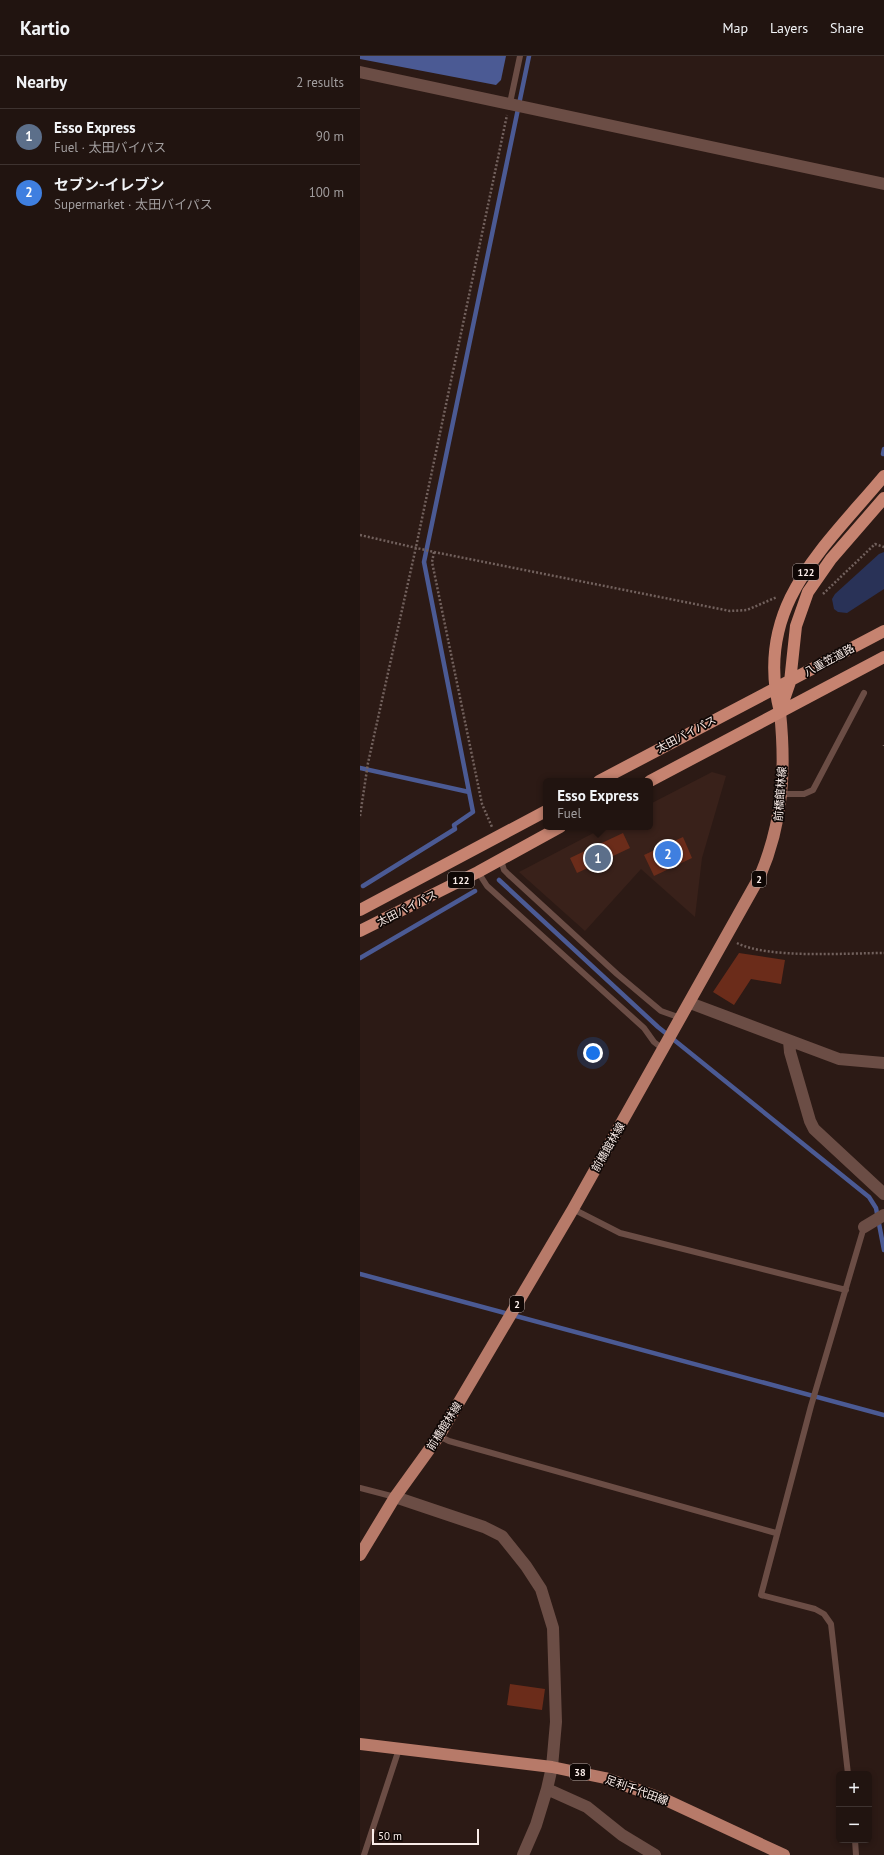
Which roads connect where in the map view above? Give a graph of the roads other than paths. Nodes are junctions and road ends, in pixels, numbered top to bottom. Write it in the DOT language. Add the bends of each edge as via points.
graph roads {
  1 [pos="520,56"];
  2 [pos="360,72"];
  3 [pos="510,103"];
  4 [pos="884,184"];
  5 [pos="884,476"];
  6 [pos="884,498"];
  7 [pos="884,631"];
  8 [pos="884,657"];
  9 [pos="790,682"];
  10 [pos="774,689"];
  11 [pos="864,693"];
  12 [pos="780,712"];
  13 [pos="605,778"];
  14 [pos="653,780"];
  15 [pos="782,794"];
  16 [pos="543,813"];
  17 [pos="555,830"];
  18 [pos="501,860"];
  19 [pos="478,872"];
  20 [pos="360,910"];
  21 [pos="360,931"];
  22 [pos="690,1003"];
  23 [pos="681,1018"];
  24 [pos="789,1041"];
  25 [pos="664,1048"];
  26 [pos="884,1063"];
  27 [pos="884,1194"];
  28 [pos="573,1209"];
  29 [pos="884,1215"];
  30 [pos="866,1225"];
  31 [pos="846,1290"];
  32 [pos="439,1436"];
  33 [pos="360,1488"];
  34 [pos="395,1497"];
  35 [pos="776,1533"];
  36 [pos="360,1555"];
  37 [pos="360,1744"];
  38 [pos="399,1749"];
  39 [pos="552,1767"];
  40 [pos="848,1771"];
  41 [pos="547,1790"];
  42 [pos="855,1843"];
  43 [pos="364,1855"];
  44 [pos="523,1855"];
  45 [pos="654,1855"];
  46 [pos="784,1855"];
  47 [pos="856,1855"];
  1 -- 3 [label="lane"];
  2 -- 3 [label="street"];
  3 -- 4 [label="street"];
  5 -- 10 [label="highway, 122" via="815,559 790,595 776,640 773,663"];
  6 -- 9 [label="highway, 122" via="831,558 808,592 796,626"];
  7 -- 9 [label="highway, 八重笠道路"];
  8 -- 12 [label="highway"];
  9 -- 10 [label="highway, 八重笠道路"];
  9 -- 12 [label="highway, 122"];
  10 -- 12 [label="highway, 122"];
  10 -- 13 [label="highway, 太田バイパス"];
  11 -- 15 [label="lane" via="813,790 804,794"];
  12 -- 14 [label="highway"];
  12 -- 15 [label="main road, 前橋館林線 / 2"];
  15 -- 22 [label="main road, 前橋館林線 / 2" via="780,814 770,853 760,876"];
  16 -- 20 [label="highway, 太田バイパス / 122"];
  17 -- 18 [label="highway, 太田バイパス / 122"];
  18 -- 19 [label="highway, 太田バイパス / 122"];
  18 -- 23 [label="lane" via="508,874 617,974 661,1011"];
  19 -- 21 [label="highway, 太田バイパス / 122"];
  19 -- 25 [label="lane" via="487,886 644,1028 654,1042"];
  22 -- 23 [label="main road, 前橋館林線 / 2"];
  22 -- 24 [label="street"];
  23 -- 25 [label="main road, 前橋館林線 / 2"];
  24 -- 26 [label="street" via="839,1059"];
  24 -- 27 [label="street" via="790,1052 814,1128"];
  25 -- 28 [label="main road, 前橋館林線 / 2"];
  28 -- 31 [label="lane" via="620,1233"];
  28 -- 32 [label="main road, 前橋館林線 / 2"];
  29 -- 30 [label="street"];
  30 -- 31 [label="lane"];
  31 -- 35 [label="lane"];
  32 -- 34 [label="main road, 前橋館林線 / 2"];
  32 -- 35 [label="lane" via="449,1441"];
  33 -- 34 [label="lane"];
  34 -- 36 [label="main road, 前橋館林線 / 2"];
  34 -- 39 [label="street" via="484,1527 502,1536 526,1566 540,1589 553,1628 556,1722"];
  35 -- 40 [label="lane" via="761,1595 815,1609 824,1614 831,1624"];
  37 -- 38 [label="main road, 足利千代田線 / 38"];
  38 -- 39 [label="main road, 足利千代田線 / 38"];
  38 -- 43 [label="lane"];
  39 -- 41 [label="street"];
  39 -- 46 [label="main road, 足利千代田線 / 38" via="604,1778 646,1792"];
  41 -- 44 [label="street"];
  41 -- 45 [label="street" via="587,1807"];
  42 -- 47 [label="lane"];
}
